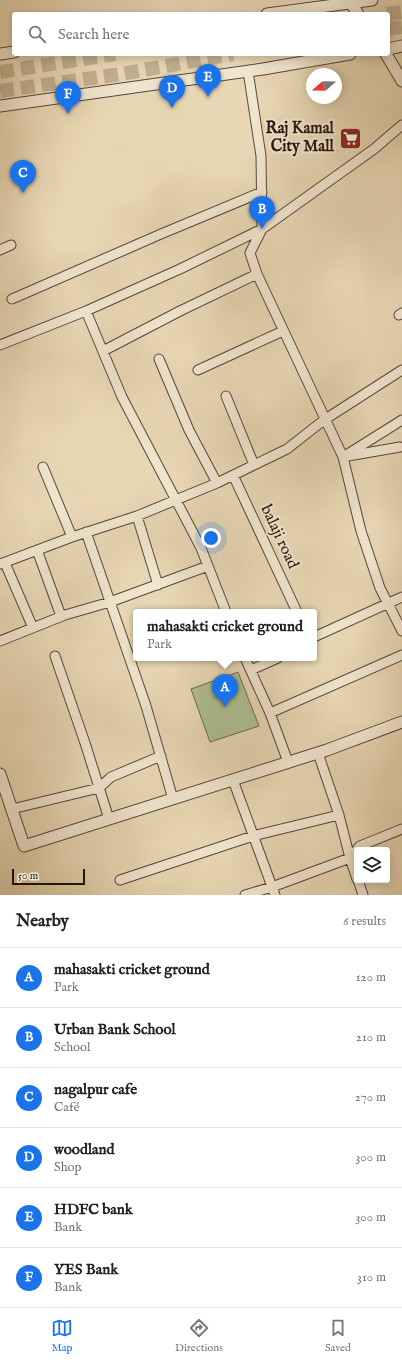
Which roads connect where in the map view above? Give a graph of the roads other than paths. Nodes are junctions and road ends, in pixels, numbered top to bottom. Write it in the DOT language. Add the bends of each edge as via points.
graph roads {
  1 [pos="372,0"];
  2 [pos="350,2"];
  3 [pos="281,12"];
  4 [pos="357,12"];
  5 [pos="402,46"];
  6 [pos="390,49"];
  7 [pos="12,52"];
  8 [pos="0,54"];
  9 [pos="338,56"];
  10 [pos="387,56"];
  11 [pos="248,71"];
  12 [pos="402,81"];
  13 [pos="0,106"];
  14 [pos="402,125"];
  15 [pos="262,192"];
  16 [pos="262,229"];
  17 [pos="11,245"];
  18 [pos="0,250"];
  19 [pos="257,274"];
  20 [pos="12,299"];
  21 [pos="86,311"];
  22 [pos="283,332"];
  23 [pos="0,345"];
  24 [pos="103,351"];
  25 [pos="159,360"];
  26 [pos="198,370"];
  27 [pos="402,370"];
  28 [pos="226,396"];
  29 [pos="324,420"];
  30 [pos="402,420"];
  31 [pos="401,449"];
  32 [pos="343,457"];
  33 [pos="254,465"];
  34 [pos="43,468"];
  35 [pos="233,475"];
  36 [pos="217,483"];
  37 [pos="176,500"];
  38 [pos="137,516"];
  39 [pos="86,532"];
  40 [pos="72,537"];
  41 [pos="37,550"];
  42 [pos="2,564"];
  43 [pos="208,566"];
  44 [pos="158,584"];
  45 [pos="402,597"];
  46 [pos="110,602"];
  47 [pos="388,604"];
  48 [pos="225,609"];
  49 [pos="296,609"];
  50 [pos="61,616"];
  51 [pos="401,626"];
  52 [pos="33,628"];
  53 [pos="317,636"];
  54 [pos="0,641"];
  55 [pos="55,656"];
  56 [pos="402,656"];
  57 [pos="246,661"];
  58 [pos="271,661"];
  59 [pos="250,670"];
  60 [pos="270,714"];
  61 [pos="402,722"];
  62 [pos="318,753"];
  63 [pos="161,756"];
  64 [pos="288,762"];
  65 [pos="0,774"];
  66 [pos="233,780"];
  67 [pos="99,788"];
  68 [pos="173,799"];
  69 [pos="12,809"];
  70 [pos="339,815"];
  71 [pos="109,819"];
  72 [pos="402,829"];
  73 [pos="253,836"];
  74 [pos="350,858"];
  75 [pos="354,870"];
  76 [pos="120,880"];
  77 [pos="358,883"];
  78 [pos="274,891"];
  79 [pos="245,895"];
  80 [pos="363,895"];
  1 -- 2 [label="street"];
  2 -- 3 [label="street"];
  2 -- 4 [label="street"];
  5 -- 6 [label="street"];
  7 -- 8 [label="street"];
  9 -- 11 [label="street"];
  10 -- 12 [label="street"];
  11 -- 13 [label="street"];
  11 -- 15 [label="street" via="260,156"];
  14 -- 16 [label="street" via="374,149"];
  15 -- 16 [label="street"];
  15 -- 20 [label="street"];
  16 -- 19 [label="street" via="250,253"];
  16 -- 21 [label="street"];
  17 -- 18 [label="street"];
  19 -- 22 [label="street"];
  19 -- 24 [label="street" via="180,310"];
  21 -- 23 [label="street"];
  21 -- 24 [label="street"];
  22 -- 26 [label="street"];
  22 -- 29 [label="street"];
  24 -- 37 [label="street" via="122,397"];
  25 -- 36 [label="street" via="189,430"];
  27 -- 29 [label="street"];
  28 -- 33 [label="street"];
  29 -- 32 [label="street"];
  29 -- 33 [label="street" via="287,449"];
  30 -- 32 [label="street"];
  31 -- 32 [label="street"];
  32 -- 47 [label="street" via="361,531"];
  33 -- 35 [label="street"];
  34 -- 40 [label="street"];
  35 -- 36 [label="street"];
  35 -- 49 [label="street, balaji road"];
  36 -- 37 [label="street"];
  37 -- 38 [label="street"];
  37 -- 43 [label="street"];
  38 -- 39 [label="street"];
  38 -- 44 [label="street"];
  39 -- 40 [label="street"];
  39 -- 46 [label="street"];
  40 -- 41 [label="street"];
  41 -- 42 [label="street"];
  41 -- 50 [label="street"];
  42 -- 52 [label="street"];
  43 -- 44 [label="street"];
  43 -- 48 [label="street"];
  44 -- 46 [label="street"];
  45 -- 47 [label="street"];
  46 -- 50 [label="street"];
  46 -- 63 [label="street"];
  47 -- 51 [label="street"];
  47 -- 53 [label="street"];
  50 -- 52 [label="street"];
  52 -- 54 [label="street"];
  55 -- 67 [label="street"];
  56 -- 60 [label="street"];
  57 -- 59 [label="street"];
  58 -- 59 [label="street"];
  59 -- 60 [label="street"];
  60 -- 64 [label="street"];
  61 -- 62 [label="street"];
  62 -- 64 [label="street"];
  62 -- 70 [label="street"];
  63 -- 67 [label="street" via="111,777"];
  63 -- 68 [label="street"];
  64 -- 66 [label="street"];
  65 -- 69 [label="street"];
  66 -- 68 [label="street"];
  66 -- 73 [label="street"];
  67 -- 69 [label="street"];
  67 -- 71 [label="street"];
  68 -- 71 [label="street"];
  69 -- 71 [label="street" via="24,846"];
  70 -- 73 [label="street"];
  70 -- 74 [label="street"];
  72 -- 74 [label="street" via="360,846"];
  73 -- 76 [label="street"];
  73 -- 78 [label="street"];
  74 -- 75 [label="street"];
  74 -- 78 [label="street"];
  77 -- 80 [label="street"];
  78 -- 79 [label="street"];
}
